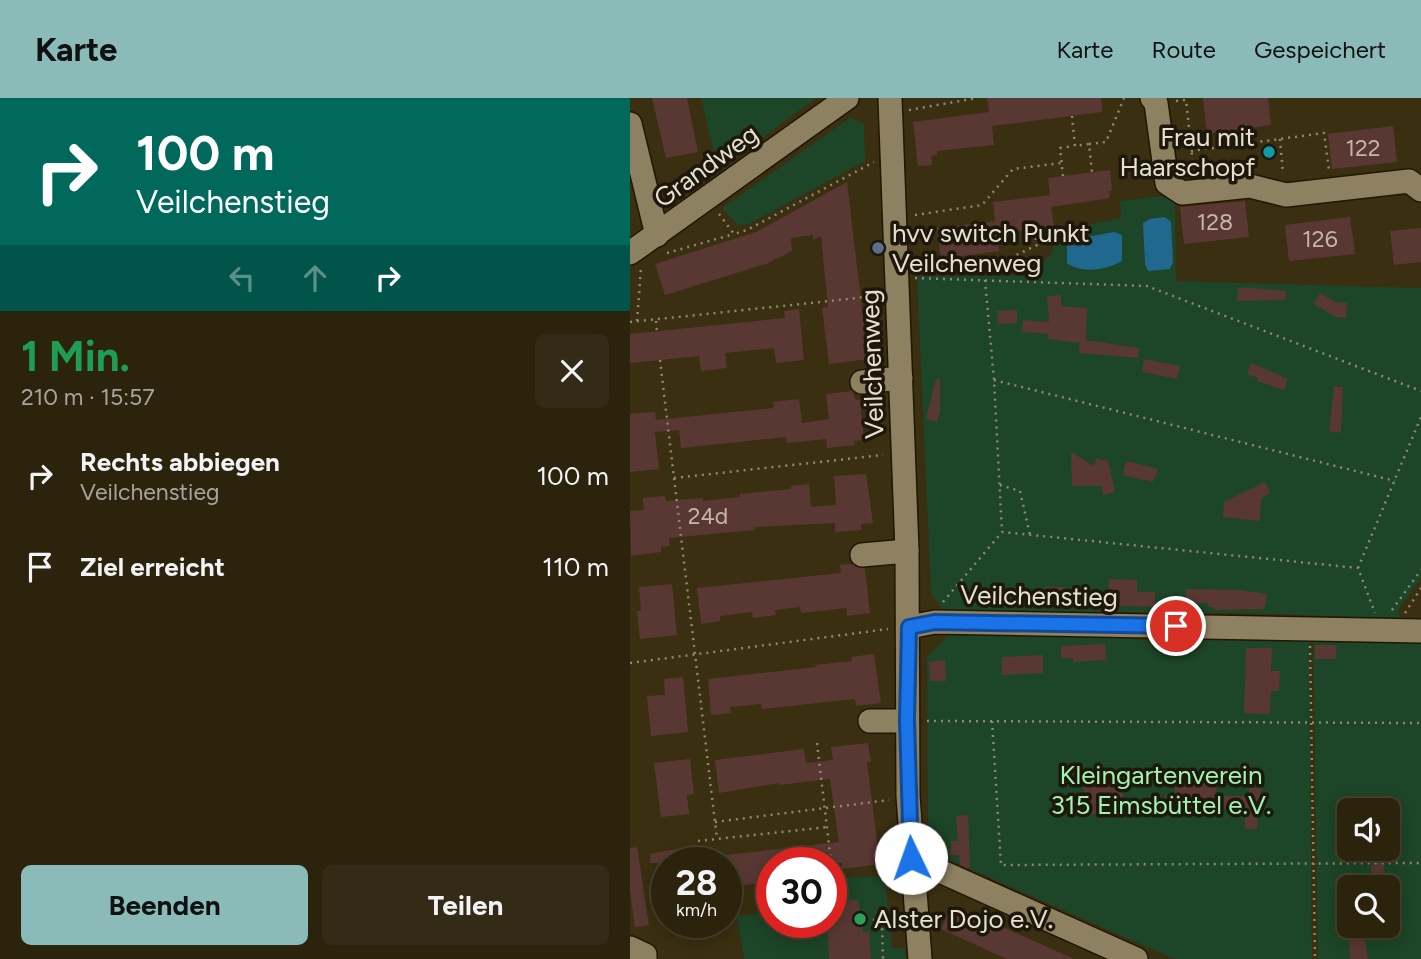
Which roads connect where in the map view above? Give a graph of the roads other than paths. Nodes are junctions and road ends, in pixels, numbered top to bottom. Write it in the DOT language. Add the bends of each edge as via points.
graph roads {
  1 [pos="847,98"];
  2 [pos="890,98"];
  3 [pos="1154,101"];
  4 [pos="630,124"];
  5 [pos="1421,190"];
  6 [pos="642,248"];
  7 [pos="901,378"];
  8 [pos="862,382"];
  9 [pos="907,551"];
  10 [pos="862,555"];
  11 [pos="909,627"];
  12 [pos="1398,630"];
  13 [pos="907,720"];
  14 [pos="870,721"];
  15 [pos="911,858"];
  16 [pos="630,948"];
  17 [pos="1112,954"];
  18 [pos="645,959"];
  19 [pos="920,959"];
  20 [pos="1136,959"];
  1 -- 6 [label="street, Grandweg"];
  2 -- 7 [label="street, Veilchenweg" via="894,218 904,273"];
  3 -- 5 [label="street" via="1167,183 1182,192 1250,186 1286,195 1409,181"];
  4 -- 6 [label="street"];
  7 -- 8 [label="street"];
  7 -- 9 [label="street, Veilchenweg"];
  9 -- 10 [label="street"];
  9 -- 11 [label="street, Veilchenweg"];
  11 -- 12 [label="street, Veilchenstieg" via="935,622"];
  11 -- 13 [label="street, Veilchenweg"];
  13 -- 14 [label="street"];
  13 -- 15 [label="street, Veilchenweg"];
  15 -- 17 [label="street"];
  15 -- 19 [label="street, Veilchenweg"];
  16 -- 18 [label="street"];
  17 -- 20 [label="street"];
}
